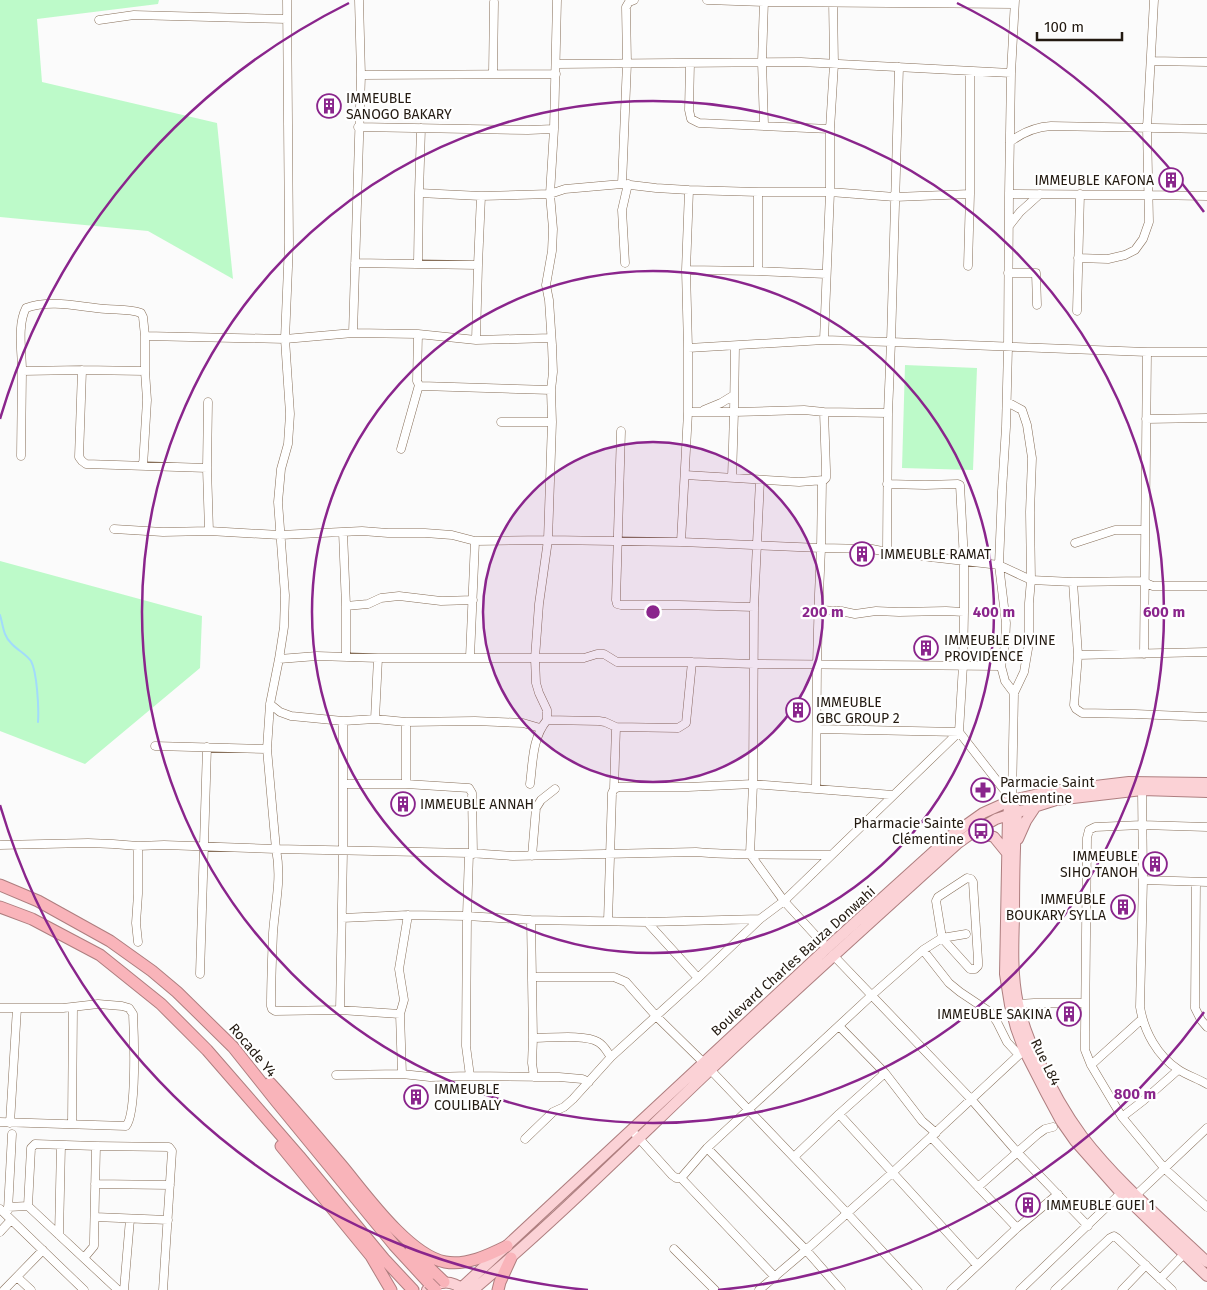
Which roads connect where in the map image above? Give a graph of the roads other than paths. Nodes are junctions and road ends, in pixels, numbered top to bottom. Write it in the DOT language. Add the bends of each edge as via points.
graph roads {
  1 [pos="288,0"];
  2 [pos="359,0"];
  3 [pos="557,0"];
  4 [pos="707,0"];
  5 [pos="1154,0"];
  6 [pos="629,1"];
  7 [pos="764,1"];
  8 [pos="833,1"];
  9 [pos="494,2"];
  10 [pos="1014,2"];
  11 [pos="288,19"];
  12 [pos="99,20"];
  13 [pos="1150,61"];
  14 [pos="762,62"];
  15 [pos="1207,62"];
  16 [pos="627,63"];
  17 [pos="690,63"];
  18 [pos="556,64"];
  19 [pos="834,64"];
  20 [pos="899,67"];
  21 [pos="970,71"];
  22 [pos="493,73"];
  23 [pos="1011,73"];
  24 [pos="556,74"];
  25 [pos="361,75"];
  26 [pos="764,126"];
  27 [pos="358,127"];
  28 [pos="421,128"];
  29 [pos="830,128"];
  30 [pos="1147,128"];
  31 [pos="554,129"];
  32 [pos="1207,129"];
  33 [pos="1010,142"];
  34 [pos="625,184"];
  35 [pos="689,190"];
  36 [pos="758,192"];
  37 [pos="830,192"];
  38 [pos="419,193"];
  39 [pos="550,194"];
  40 [pos="970,194"];
  41 [pos="1008,194"];
  42 [pos="1040,194"];
  43 [pos="1080,194"];
  44 [pos="1148,195"];
  45 [pos="481,196"];
  46 [pos="1207,196"];
  47 [pos="896,197"];
  48 [pos="1008,226"];
  49 [pos="1078,258"];
  50 [pos="355,263"];
  51 [pos="625,263"];
  52 [pos="418,264"];
  53 [pos="478,265"];
  54 [pos="968,266"];
  55 [pos="686,270"];
  56 [pos="758,270"];
  57 [pos="1008,273"];
  58 [pos="826,274"];
  59 [pos="1037,305"];
  60 [pos="1077,311"];
  61 [pos="353,333"];
  62 [pos="418,334"];
  63 [pos="145,336"];
  64 [pos="551,338"];
  65 [pos="285,339"];
  66 [pos="476,340"];
  67 [pos="824,340"];
  68 [pos="891,342"];
  69 [pos="735,346"];
  70 [pos="1008,347"];
  71 [pos="688,348"];
  72 [pos="1147,352"];
  73 [pos="1207,352"];
  74 [pos="82,370"];
  75 [pos="22,371"];
  76 [pos="145,371"];
  77 [pos="418,385"];
  78 [pos="551,390"];
  79 [pos="734,395"];
  80 [pos="208,402"];
  81 [pos="1007,402"];
  82 [pos="688,412"];
  83 [pos="700,412"];
  84 [pos="734,412"];
  85 [pos="824,412"];
  86 [pos="888,413"];
  87 [pos="1207,418"];
  88 [pos="1146,419"];
  89 [pos="501,422"];
  90 [pos="552,422"];
  91 [pos="621,431"];
  92 [pos="401,449"];
  93 [pos="21,456"];
  94 [pos="143,466"];
  95 [pos="207,468"];
  96 [pos="685,475"];
  97 [pos="732,478"];
  98 [pos="760,480"];
  99 [pos="822,481"];
  100 [pos="887,484"];
  101 [pos="114,529"];
  102 [pos="1145,530"];
  103 [pos="209,531"];
  104 [pos="343,532"];
  105 [pos="280,535"];
  106 [pos="548,540"];
  107 [pos="475,541"];
  108 [pos="618,542"];
  109 [pos="681,542"];
  110 [pos="1074,543"];
  111 [pos="757,545"];
  112 [pos="821,548"];
  113 [pos="887,552"];
  114 [pos="964,560"];
  115 [pos="999,565"];
  116 [pos="1031,580"];
  117 [pos="1144,581"];
  118 [pos="1073,582"];
  119 [pos="1207,586"];
  120 [pos="473,600"];
  121 [pos="346,606"];
  122 [pos="754,606"];
  123 [pos="818,610"];
  124 [pos="964,612"];
  125 [pos="1207,652"];
  126 [pos="1144,654"];
  127 [pos="1078,655"];
  128 [pos="346,657"];
  129 [pos="470,657"];
  130 [pos="378,658"];
  131 [pos="535,658"];
  132 [pos="279,659"];
  133 [pos="692,662"];
  134 [pos="754,664"];
  135 [pos="817,664"];
  136 [pos="964,665"];
  137 [pos="1001,666"];
  138 [pos="1014,692"];
  139 [pos="270,704"];
  140 [pos="1207,717"];
  141 [pos="376,719"];
  142 [pos="547,720"];
  143 [pos="343,721"];
  144 [pos="406,722"];
  145 [pos="616,727"];
  146 [pos="540,728"];
  147 [pos="817,729"];
  148 [pos="959,732"];
  149 [pos="155,746"];
  150 [pos="207,747"];
  151 [pos="267,749"];
  152 [pos="1207,783"];
  153 [pos="342,784"];
  154 [pos="406,784"];
  155 [pos="530,784"];
  156 [pos="753,784"];
  157 [pos="614,789"];
  158 [pos="816,789"];
  159 [pos="555,790"];
  160 [pos="1142,790"];
  161 [pos="1207,792"];
  162 [pos="893,795"];
  163 [pos="1012,800"];
  164 [pos="1036,806"];
  165 [pos="1012,813"];
  166 [pos="1142,825"];
  167 [pos="1207,827"];
  168 [pos="974,831"];
  169 [pos="0,845"];
  170 [pos="138,846"];
  171 [pos="203,846"];
  172 [pos="276,849"];
  173 [pos="343,851"];
  174 [pos="1011,852"];
  175 [pos="471,854"];
  176 [pos="609,854"];
  177 [pos="750,854"];
  178 [pos="831,855"];
  179 [pos="532,856"];
  180 [pos="1143,880"];
  181 [pos="1196,882"];
  182 [pos="1207,882"];
  183 [pos="0,885"];
  184 [pos="784,901"];
  185 [pos="0,907"];
  186 [pos="408,915"];
  187 [pos="467,916"];
  188 [pos="342,918"];
  189 [pos="760,919"];
  190 [pos="531,920"];
  191 [pos="608,921"];
  192 [pos="647,922"];
  193 [pos="966,934"];
  194 [pos="942,938"];
  195 [pos="138,942"];
  196 [pos="923,950"];
  197 [pos="830,952"];
  198 [pos="200,974"];
  199 [pos="532,977"];
  200 [pos="698,978"];
  201 [pos="872,995"];
  202 [pos="1085,1003"];
  203 [pos="1018,1004"];
  204 [pos="73,1007"];
  205 [pos="0,1008"];
  206 [pos="17,1008"];
  207 [pos="340,1010"];
  208 [pos="400,1014"];
  209 [pos="656,1016"];
  210 [pos="1142,1019"];
  211 [pos="839,1026"];
  212 [pos="1207,1027"];
  213 [pos="534,1038"];
  214 [pos="234,1047"];
  215 [pos="1022,1052"];
  216 [pos="611,1057"];
  217 [pos="1091,1065"];
  218 [pos="707,1066"];
  219 [pos="1178,1070"];
  220 [pos="402,1074"];
  221 [pos="885,1074"];
  222 [pos="336,1075"];
  223 [pos="229,1076"];
  224 [pos="470,1076"];
  225 [pos="534,1077"];
  226 [pos="589,1082"];
  227 [pos="1207,1084"];
  228 [pos="971,1100"];
  229 [pos="748,1110"];
  230 [pos="839,1114"];
  231 [pos="1122,1117"];
  232 [pos="0,1122"];
  233 [pos="10,1123"];
  234 [pos="72,1124"];
  235 [pos="1053,1127"];
  236 [pos="1207,1128"];
  237 [pos="12,1134"];
  238 [pos="635,1134"];
  239 [pos="933,1135"];
  240 [pos="525,1139"];
  241 [pos="62,1145"];
  242 [pos="96,1146"];
  243 [pos="707,1148"];
  244 [pos="1017,1152"];
  245 [pos="794,1157"];
  246 [pos="1165,1169"];
  247 [pos="892,1173"];
  248 [pos="681,1178"];
  249 [pos="95,1184"];
  250 [pos="170,1185"];
  251 [pos="978,1187"];
  252 [pos="1122,1193"];
  253 [pos="1058,1194"];
  254 [pos="1133,1198"];
  255 [pos="1206,1205"];
  256 [pos="28,1206"];
  257 [pos="4,1208"];
  258 [pos="847,1213"];
  259 [pos="95,1217"];
  260 [pos="9,1218"];
  261 [pos="130,1219"];
  262 [pos="168,1220"];
  263 [pos="389,1223"];
  264 [pos="1088,1226"];
  265 [pos="1017,1228"];
  266 [pos="0,1232"];
  267 [pos="59,1235"];
  268 [pos="507,1246"];
  269 [pos="674,1249"];
  270 [pos="42,1250"];
  271 [pos="806,1250"];
  272 [pos="1184,1254"];
  273 [pos="371,1256"];
  274 [pos="84,1258"];
  275 [pos="511,1258"];
  276 [pos="1207,1262"];
  277 [pos="977,1265"];
  278 [pos="1146,1265"];
  279 [pos="1207,1276"];
  280 [pos="17,1277"];
  281 [pos="774,1277"];
  282 [pos="1160,1279"];
  283 [pos="434,1286"];
  284 [pos="462,1289"];
  285 [pos="4,1290"];
  286 [pos="30,1290"];
  287 [pos="84,1290"];
  288 [pos="118,1290"];
  289 [pos="124,1290"];
  290 [pos="164,1290"];
  291 [pos="391,1290"];
  292 [pos="404,1290"];
  293 [pos="413,1290"];
  294 [pos="473,1290"];
  295 [pos="498,1290"];
  296 [pos="715,1290"];
  297 [pos="760,1290"];
  298 [pos="841,1290"];
  299 [pos="918,1290"];
  300 [pos="951,1290"];
  301 [pos="1020,1290"];
  302 [pos="1055,1290"];
  303 [pos="1122,1290"];
  304 [pos="1172,1290"];
  1 -- 11 [label="street"];
  2 -- 25 [label="street"];
  3 -- 18 [label="street"];
  4 -- 7 [label="street"];
  5 -- 13 [label="street"];
  6 -- 16 [label="street" via="626,7"];
  7 -- 8 [label="street"];
  7 -- 14 [label="street"];
  8 -- 10 [label="street"];
  8 -- 19 [label="street"];
  9 -- 22 [label="street"];
  10 -- 23 [label="street"];
  11 -- 12 [label="street" via="134,15"];
  11 -- 65 [label="street" via="289,243"];
  13 -- 15 [label="street"];
  13 -- 30 [label="street"];
  14 -- 17 [label="street"];
  14 -- 19 [label="street"];
  14 -- 26 [label="street"];
  16 -- 17 [label="street"];
  16 -- 18 [label="street"];
  16 -- 34 [label="street"];
  17 -- 26 [label="street" via="691,119"];
  18 -- 24 [label="street"];
  19 -- 20 [label="street"];
  19 -- 29 [label="street"];
  20 -- 21 [label="street"];
  20 -- 47 [label="street"];
  21 -- 23 [label="street"];
  21 -- 40 [label="street"];
  22 -- 24 [label="street"];
  22 -- 25 [label="street"];
  23 -- 33 [label="street"];
  24 -- 31 [label="street"];
  25 -- 27 [label="street"];
  26 -- 29 [label="street"];
  27 -- 28 [label="street"];
  27 -- 50 [label="street"];
  28 -- 31 [label="street"];
  28 -- 38 [label="street"];
  29 -- 37 [label="street"];
  30 -- 32 [label="street"];
  30 -- 33 [label="street" via="1043,126 1021,133"];
  30 -- 44 [label="street"];
  31 -- 39 [label="street"];
  33 -- 41 [label="street"];
  34 -- 35 [label="street"];
  34 -- 39 [label="street" via="565,189"];
  34 -- 51 [label="street" via="622,210"];
  35 -- 36 [label="street"];
  35 -- 55 [label="street"];
  36 -- 37 [label="street"];
  36 -- 56 [label="street"];
  37 -- 47 [label="street"];
  37 -- 58 [label="street"];
  38 -- 45 [label="street"];
  38 -- 52 [label="street"];
  39 -- 45 [label="street"];
  39 -- 64 [label="street" via="553,229 546,286"];
  40 -- 47 [label="street"];
  40 -- 54 [label="street"];
  41 -- 42 [label="street"];
  41 -- 48 [label="street"];
  42 -- 43 [label="street"];
  42 -- 48 [label="street"];
  43 -- 44 [label="street"];
  43 -- 49 [label="street"];
  44 -- 46 [label="street"];
  44 -- 49 [label="street" via="1149,222 1143,239 1134,250 1108,259"];
  45 -- 53 [label="street"];
  47 -- 68 [label="street"];
  48 -- 57 [label="street"];
  49 -- 60 [label="street"];
  50 -- 52 [label="street"];
  50 -- 61 [label="street"];
  52 -- 53 [label="street"];
  53 -- 66 [label="street"];
  55 -- 56 [label="street"];
  55 -- 71 [label="street"];
  56 -- 58 [label="street"];
  57 -- 59 [label="street" via="1036,273"];
  57 -- 70 [label="street"];
  58 -- 67 [label="street"];
  61 -- 62 [label="street"];
  61 -- 65 [label="street"];
  62 -- 66 [label="street"];
  62 -- 77 [label="street"];
  63 -- 65 [label="street"];
  63 -- 75 [label="street" via="141,312 61,304 33,305 22,314"];
  63 -- 76 [label="street"];
  64 -- 66 [label="street"];
  64 -- 78 [label="street"];
  65 -- 105 [label="street" via="290,414 278,502"];
  67 -- 68 [label="street"];
  67 -- 69 [label="street"];
  68 -- 70 [label="street"];
  68 -- 86 [label="street"];
  69 -- 71 [label="street"];
  69 -- 79 [label="street"];
  70 -- 72 [label="street"];
  70 -- 81 [label="street"];
  71 -- 82 [label="street"];
  72 -- 73 [label="street"];
  72 -- 88 [label="street"];
  74 -- 75 [label="street"];
  74 -- 76 [label="street"];
  74 -- 94 [label="street" via="79,456 82,461 86,464"];
  75 -- 93 [label="street"];
  76 -- 94 [label="street" via="147,400"];
  77 -- 78 [label="street"];
  77 -- 92 [label="street"];
  78 -- 90 [label="street"];
  79 -- 83 [label="street"];
  79 -- 84 [label="street"];
  80 -- 95 [label="street"];
  81 -- 115 [label="street"];
  81 -- 116 [label="street" via="1022,410 1032,458"];
  82 -- 83 [label="street"];
  82 -- 96 [label="street"];
  83 -- 84 [label="street"];
  84 -- 85 [label="street"];
  84 -- 97 [label="street"];
  85 -- 86 [label="street"];
  85 -- 99 [label="street" via="826,480"];
  86 -- 100 [label="street"];
  87 -- 88 [label="street"];
  88 -- 102 [label="street"];
  89 -- 90 [label="street"];
  90 -- 106 [label="street"];
  91 -- 108 [label="street"];
  94 -- 95 [label="street"];
  95 -- 103 [label="street"];
  96 -- 97 [label="street"];
  96 -- 109 [label="street"];
  97 -- 98 [label="street"];
  98 -- 99 [label="street"];
  98 -- 111 [label="street"];
  99 -- 112 [label="street"];
  100 -- 113 [label="street"];
  100 -- 114 [label="street" via="960,485"];
  101 -- 103 [label="street"];
  102 -- 110 [label="street" via="1115,530"];
  102 -- 117 [label="street"];
  103 -- 105 [label="street"];
  104 -- 105 [label="street"];
  104 -- 107 [label="street" via="425,533"];
  104 -- 121 [label="street"];
  105 -- 132 [label="street" via="284,627"];
  106 -- 107 [label="street"];
  106 -- 108 [label="street"];
  106 -- 131 [label="street" via="538,604"];
  107 -- 120 [label="street"];
  108 -- 109 [label="street"];
  108 -- 122 [label="street" via="617,604"];
  109 -- 111 [label="street"];
  111 -- 112 [label="street"];
  111 -- 122 [label="street"];
  112 -- 113 [label="street"];
  112 -- 123 [label="street"];
  113 -- 114 [label="street"];
  114 -- 115 [label="street"];
  114 -- 124 [label="street"];
  115 -- 116 [label="street"];
  115 -- 137 [label="street" via="1006,623"];
  116 -- 118 [label="street"];
  116 -- 138 [label="street" via="1026,662"];
  117 -- 118 [label="street"];
  117 -- 119 [label="street" via="1153,586"];
  117 -- 126 [label="street"];
  118 -- 127 [label="street"];
  120 -- 121 [label="street" via="399,596"];
  120 -- 129 [label="street"];
  121 -- 128 [label="street"];
  122 -- 134 [label="street"];
  123 -- 124 [label="street" via="855,614 876,611"];
  123 -- 135 [label="street"];
  124 -- 136 [label="street"];
  125 -- 126 [label="street"];
  126 -- 127 [label="street"];
  127 -- 140 [label="street" via="1074,705 1082,713"];
  128 -- 130 [label="street"];
  128 -- 132 [label="street"];
  129 -- 130 [label="street"];
  129 -- 131 [label="street"];
  130 -- 141 [label="street"];
  131 -- 133 [label="street" via="584,658 604,654 617,662"];
  131 -- 142 [label="street" via="536,683 547,710"];
  132 -- 139 [label="street"];
  133 -- 134 [label="street"];
  133 -- 145 [label="street" via="686,723 678,728"];
  134 -- 135 [label="street"];
  134 -- 156 [label="street"];
  135 -- 136 [label="street"];
  135 -- 147 [label="street"];
  136 -- 137 [label="street"];
  136 -- 148 [label="street"];
  137 -- 138 [label="street" via="1005,681"];
  138 -- 163 [label="street"];
  139 -- 143 [label="street" via="291,716"];
  139 -- 151 [label="street"];
  141 -- 143 [label="street"];
  141 -- 144 [label="street"];
  142 -- 145 [label="street" via="599,721"];
  142 -- 146 [label="street"];
  143 -- 153 [label="street"];
  144 -- 146 [label="street" via="523,723"];
  144 -- 154 [label="street"];
  145 -- 157 [label="street"];
  146 -- 155 [label="street"];
  147 -- 148 [label="street"];
  147 -- 158 [label="street"];
  148 -- 162 [label="street"];
  148 -- 163 [label="street"];
  149 -- 150 [label="street"];
  150 -- 151 [label="street"];
  150 -- 171 [label="street"];
  151 -- 172 [label="street"];
  152 -- 163 [label="main road, Boulevard Charles Bauza Donwahi" via="1129,782 1053,790"];
  153 -- 154 [label="street"];
  153 -- 173 [label="street"];
  154 -- 175 [label="street" via="469,788 472,793"];
  156 -- 157 [label="street" via="619,786"];
  156 -- 158 [label="street"];
  156 -- 177 [label="street"];
  157 -- 176 [label="street"];
  158 -- 162 [label="street"];
  159 -- 179 [label="street" via="536,808"];
  160 -- 161 [label="main road, Boulevard Charles Bauza Donwahi"];
  160 -- 164 [label="main road, Boulevard Charles Bauza Donwahi" via="1056,800"];
  160 -- 166 [label="street"];
  162 -- 178 [label="street"];
  163 -- 165 [label="main road, Rue L84"];
  163 -- 197 [label="main road, Boulevard Charles Bauza Donwahi" via="983,813 952,835"];
  164 -- 165 [label="main road, Boulevard Charles Bauza Donwahi"];
  164 -- 174 [label="main road"];
  165 -- 168 [label="main road, Boulevard Charles Bauza Donwahi"];
  165 -- 174 [label="main road, Rue L84"];
  166 -- 167 [label="street"];
  166 -- 180 [label="street"];
  166 -- 202 [label="street" via="1089,830"];
  168 -- 174 [label="main road" via="994,837"];
  168 -- 197 [label="main road, Boulevard Charles Bauza Donwahi"];
  169 -- 170 [label="street"];
  170 -- 171 [label="street"];
  170 -- 195 [label="street"];
  171 -- 172 [label="street"];
  171 -- 198 [label="street"];
  172 -- 173 [label="street"];
  172 -- 207 [label="street" via="278,895 270,1006 275,1011"];
  173 -- 175 [label="street"];
  173 -- 188 [label="street"];
  174 -- 203 [label="main road" via="1013,963"];
  174 -- 215 [label="main road, Rue L84" via="1005,974"];
  175 -- 179 [label="street"];
  175 -- 187 [label="street"];
  176 -- 177 [label="street"];
  176 -- 179 [label="street"];
  176 -- 191 [label="street"];
  177 -- 178 [label="street"];
  177 -- 184 [label="street"];
  178 -- 184 [label="street"];
  180 -- 181 [label="street"];
  180 -- 210 [label="street"];
  181 -- 182 [label="street"];
  181 -- 212 [label="street" via="1195,1008"];
  183 -- 214 [label="highway, Rocade Y4" via="38,901 110,941 177,992"];
  184 -- 189 [label="street"];
  184 -- 197 [label="street"];
  185 -- 223 [label="highway" via="32,919 100,955 162,1004"];
  186 -- 187 [label="street"];
  186 -- 188 [label="street"];
  186 -- 208 [label="street" via="399,969 404,1000"];
  187 -- 190 [label="street"];
  187 -- 224 [label="street" via="466,1046"];
  188 -- 207 [label="street"];
  189 -- 192 [label="street"];
  189 -- 200 [label="street"];
  190 -- 191 [label="street"];
  190 -- 199 [label="street"];
  191 -- 192 [label="street"];
  192 -- 200 [label="street"];
  193 -- 194 [label="street"];
  194 -- 194 [label="street" via="936,900 971,878 978,966 970,968"];
  194 -- 196 [label="street"];
  196 -- 201 [label="street"];
  196 -- 215 [label="street" via="950,983 990,1012 1006,1042"];
  197 -- 201 [label="street"];
  197 -- 218 [label="main road, Boulevard Charles Bauza Donwahi"];
  199 -- 209 [label="street" via="614,977 626,982"];
  199 -- 213 [label="street"];
  200 -- 209 [label="street"];
  201 -- 211 [label="street"];
  201 -- 228 [label="street"];
  202 -- 203 [label="street"];
  202 -- 217 [label="street" via="1085,1050"];
  203 -- 254 [label="main road" via="1050,1087 1070,1119"];
  204 -- 206 [label="street"];
  204 -- 234 [label="street"];
  204 -- 234 [label="street" via="98,1004 129,1008 133,1014 134,1056 132,1110 126,1126"];
  205 -- 206 [label="street"];
  206 -- 233 [label="street"];
  207 -- 208 [label="street"];
  208 -- 220 [label="street"];
  209 -- 216 [label="street"];
  209 -- 218 [label="street"];
  210 -- 217 [label="street"];
  210 -- 219 [label="street" via="1152,1040"];
  211 -- 221 [label="street"];
  211 -- 229 [label="street"];
  213 -- 216 [label="street" via="586,1038 597,1041"];
  213 -- 225 [label="street"];
  214 -- 263 [label="highway" via="286,1101"];
  214 -- 283 [label="highway, Rocade Y4" via="388,1238"];
  215 -- 228 [label="street"];
  215 -- 252 [label="main road, Rue L84" via="1076,1141"];
  216 -- 226 [label="street"];
  217 -- 231 [label="street"];
  218 -- 229 [label="street"];
  218 -- 238 [label="main road, Boulevard Charles Bauza Donwahi"];
  219 -- 227 [label="street"];
  219 -- 231 [label="street"];
  220 -- 222 [label="street"];
  220 -- 224 [label="street"];
  221 -- 230 [label="street"];
  221 -- 239 [label="street"];
  223 -- 273 [label="highway" via="285,1152"];
  223 -- 293 [label="highway"];
  224 -- 225 [label="street"];
  225 -- 226 [label="street" via="582,1078"];
  226 -- 240 [label="street"];
  228 -- 239 [label="street"];
  228 -- 244 [label="street"];
  229 -- 243 [label="street"];
  229 -- 245 [label="street"];
  230 -- 245 [label="street"];
  230 -- 247 [label="street"];
  231 -- 246 [label="street"];
  232 -- 233 [label="street"];
  233 -- 234 [label="street"];
  235 -- 244 [label="street" via="1038,1134"];
  236 -- 246 [label="street"];
  237 -- 257 [label="street"];
  238 -- 248 [label="street" via="672,1175"];
  238 -- 268 [label="main road, Boulevard Charles Bauza Donwahi"];
  238 -- 275 [label="main road, Boulevard Charles Bauza Donwahi"];
  239 -- 247 [label="street"];
  239 -- 251 [label="street"];
  241 -- 242 [label="street"];
  241 -- 256 [label="street" via="35,1144 31,1148"];
  241 -- 267 [label="street"];
  242 -- 249 [label="street"];
  242 -- 250 [label="street" via="169,1147 172,1151"];
  243 -- 248 [label="street"];
  243 -- 271 [label="street"];
  244 -- 251 [label="street"];
  244 -- 253 [label="street"];
  245 -- 258 [label="street"];
  246 -- 254 [label="street"];
  246 -- 255 [label="street"];
  247 -- 258 [label="street"];
  247 -- 277 [label="street"];
  248 -- 281 [label="street"];
  249 -- 250 [label="street"];
  249 -- 259 [label="street"];
  250 -- 262 [label="street"];
  251 -- 265 [label="street"];
  252 -- 254 [label="main road, Rue L84"];
  252 -- 264 [label="street"];
  253 -- 264 [label="street"];
  253 -- 265 [label="street"];
  254 -- 272 [label="main road, Rue L84"];
  254 -- 276 [label="main road"];
  256 -- 257 [label="street"];
  256 -- 267 [label="street"];
  257 -- 260 [label="street"];
  258 -- 271 [label="street"];
  258 -- 299 [label="street"];
  259 -- 261 [label="street"];
  259 -- 274 [label="street" via="94,1246"];
  260 -- 266 [label="street"];
  260 -- 270 [label="street"];
  261 -- 262 [label="street"];
  261 -- 289 [label="street"];
  262 -- 290 [label="street"];
  263 -- 268 [label="highway" via="431,1257 446,1262 478,1258"];
  263 -- 283 [label="highway"];
  264 -- 301 [label="street"];
  265 -- 277 [label="street"];
  267 -- 274 [label="street"];
  268 -- 284 [label="main road, Boulevard Charles Bauza Donwahi"];
  269 -- 296 [label="street"];
  270 -- 280 [label="street"];
  270 -- 287 [label="street"];
  271 -- 281 [label="street"];
  271 -- 298 [label="street"];
  272 -- 279 [label="main road, Rue L84"];
  272 -- 282 [label="street"];
  273 -- 291 [label="highway"];
  273 -- 292 [label="highway"];
  274 -- 288 [label="street"];
  275 -- 294 [label="main road, Boulevard Charles Bauza Donwahi"];
  275 -- 295 [label="highway"];
  277 -- 300 [label="street"];
  278 -- 282 [label="street"];
  278 -- 302 [label="street" via="1114,1236"];
  278 -- 303 [label="street"];
  280 -- 285 [label="street"];
  280 -- 286 [label="street"];
  281 -- 297 [label="street"];
  282 -- 304 [label="street"];
  283 -- 284 [label="main road" via="450,1283"];
}
